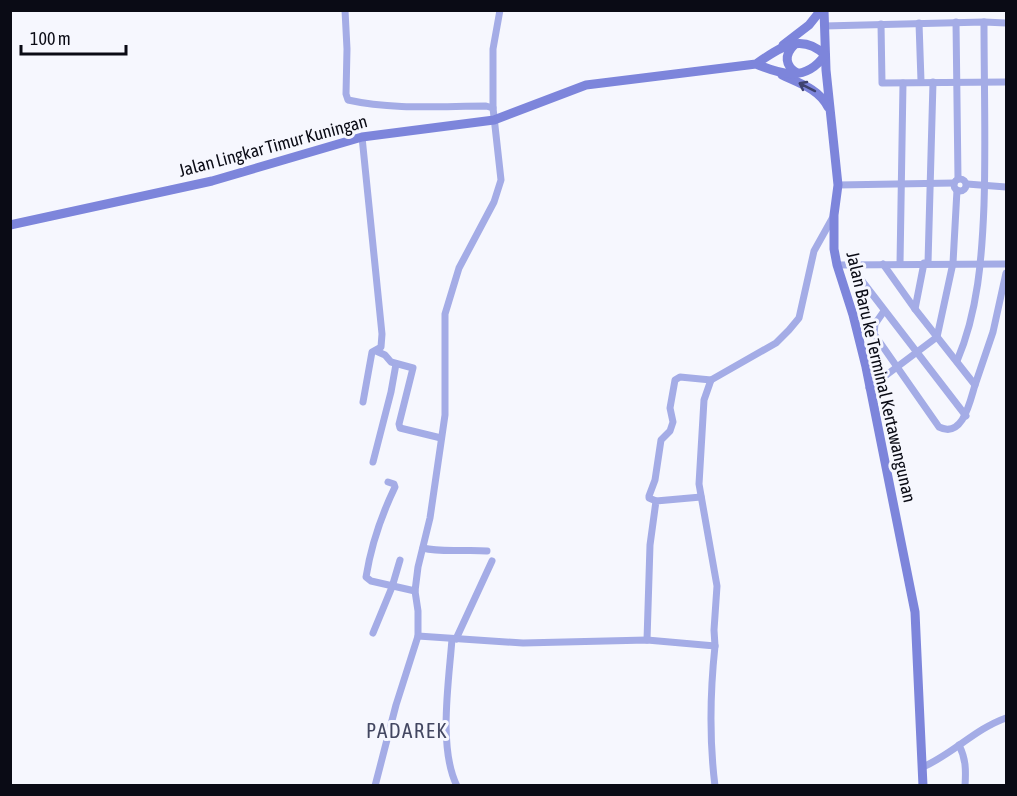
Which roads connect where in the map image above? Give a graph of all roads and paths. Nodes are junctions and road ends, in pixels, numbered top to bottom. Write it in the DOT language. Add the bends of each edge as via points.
graph roads {
  1 [pos="345,10"];
  2 [pos="500,10"];
  3 [pos="822,10"];
  4 [pos="956,22"];
  5 [pos="984,22"];
  6 [pos="919,23"];
  7 [pos="1006,23"];
  8 [pos="881,24"];
  9 [pos="824,26"];
  10 [pos="794,45"];
  11 [pos="774,52"];
  12 [pos="825,55"];
  13 [pos="756,64"];
  14 [pos="775,72"];
  15 [pos="797,74"];
  16 [pos="921,81"];
  17 [pos="957,81"];
  18 [pos="933,82"];
  19 [pos="1006,82"];
  20 [pos="903,83"];
  21 [pos="984,83"];
  22 [pos="493,108"];
  23 [pos="830,112"];
  24 [pos="495,120"];
  25 [pos="362,137"];
  26 [pos="956,184"];
  27 [pos="967,184"];
  28 [pos="838,185"];
  29 [pos="902,185"];
  30 [pos="931,185"];
  31 [pos="985,185"];
  32 [pos="1006,187"];
  33 [pos="834,215"];
  34 [pos="10,225"];
  35 [pos="926,263"];
  36 [pos="953,263"];
  37 [pos="982,263"];
  38 [pos="849,264"];
  39 [pos="884,264"];
  40 [pos="900,264"];
  41 [pos="1006,264"];
  42 [pos="837,265"];
  43 [pos="1006,273"];
  44 [pos="915,309"];
  45 [pos="884,311"];
  46 [pos="937,337"];
  47 [pos="376,351"];
  48 [pos="916,354"];
  49 [pos="957,361"];
  50 [pos="396,364"];
  51 [pos="896,368"];
  52 [pos="711,380"];
  53 [pos="975,386"];
  54 [pos="869,388"];
  55 [pos="363,402"];
  56 [pos="966,416"];
  57 [pos="441,438"];
  58 [pos="373,462"];
  59 [pos="388,483"];
  60 [pos="701,497"];
  61 [pos="656,501"];
  62 [pos="423,548"];
  63 [pos="487,551"];
  64 [pos="400,560"];
  65 [pos="492,561"];
  66 [pos="392,587"];
  67 [pos="415,591"];
  68 [pos="373,633"];
  69 [pos="418,636"];
  70 [pos="454,639"];
  71 [pos="647,640"];
  72 [pos="715,646"];
  73 [pos="1006,720"];
  74 [pos="959,745"];
  75 [pos="923,767"];
  76 [pos="375,786"];
  77 [pos="457,786"];
  78 [pos="715,786"];
  79 [pos="923,786"];
  80 [pos="965,786"];
  1 -- 22 [label="street" via="348,100 416,107"];
  2 -- 22 [label="street" via="493,49"];
  3 -- 9 [label="main road, Jalan Baru ke Terminal Kertawangunan"];
  3 -- 11 [label="main road"];
  4 -- 5 [label="street"];
  4 -- 6 [label="street"];
  4 -- 17 [label="street"];
  5 -- 7 [label="street"];
  5 -- 21 [label="street"];
  6 -- 8 [label="street"];
  6 -- 16 [label="street"];
  8 -- 9 [label="street"];
  8 -- 20 [label="street" via="882,83"];
  9 -- 12 [label="main road, Jalan Baru ke Terminal Kertawangunan"];
  10 -- 11 [label="main road, Jalan Lingkar Timur Kuningan"];
  10 -- 12 [label="main road" via="808,44"];
  10 -- 15 [label="main road" via="787,60"];
  11 -- 13 [label="main road, Jalan Lingkar Timur Kuningan"];
  12 -- 15 [label="main road" via="811,70"];
  12 -- 23 [label="main road, Jalan Baru ke Terminal Kertawangunan"];
  13 -- 14 [label="main road, Jalan Lingkar Timur Kuningan"];
  13 -- 24 [label="main road, Jalan Lingkar Timur Kuningan" via="586,85"];
  14 -- 15 [label="main road, Jalan Lingkar Timur Kuningan"];
  23 -- 14 [label="main road, one-way" via="816,91"];
  16 -- 18 [label="street"];
  16 -- 20 [label="street"];
  17 -- 18 [label="street"];
  17 -- 21 [label="street"];
  17 -- 26 [label="street"];
  18 -- 30 [label="street"];
  19 -- 21 [label="street"];
  20 -- 29 [label="street"];
  21 -- 31 [label="street"];
  22 -- 24 [label="street"];
  23 -- 28 [label="main road, Jalan Baru ke Terminal Kertawangunan"];
  24 -- 25 [label="main road, Jalan Lingkar Timur Kuningan"];
  24 -- 57 [label="street" via="501,180 459,268 446,314 445,415"];
  25 -- 34 [label="main road, Jalan Lingkar Timur Kuningan" via="212,181"];
  25 -- 47 [label="street" via="382,334 381,347"];
  26 -- 27 [label="street" via="963,179"];
  26 -- 27 [label="street" via="963,190"];
  26 -- 30 [label="street"];
  26 -- 36 [label="street"];
  27 -- 31 [label="street"];
  28 -- 29 [label="street"];
  28 -- 33 [label="main road, Jalan Baru ke Terminal Kertawangunan"];
  29 -- 30 [label="street"];
  29 -- 40 [label="street"];
  30 -- 35 [label="street"];
  31 -- 32 [label="street"];
  31 -- 37 [label="street"];
  33 -- 42 [label="main road, Jalan Baru ke Terminal Kertawangunan"];
  33 -- 52 [label="street" via="814,251 799,318 776,342"];
  35 -- 36 [label="street"];
  35 -- 40 [label="street"];
  35 -- 44 [label="street"];
  36 -- 37 [label="street"];
  36 -- 46 [label="street"];
  37 -- 41 [label="street"];
  37 -- 49 [label="street"];
  38 -- 39 [label="street"];
  38 -- 42 [label="street"];
  38 -- 45 [label="street"];
  39 -- 40 [label="street"];
  39 -- 44 [label="street"];
  42 -- 54 [label="main road, Jalan Baru ke Terminal Kertawangunan"];
  43 -- 53 [label="street" via="993,332"];
  44 -- 46 [label="street"];
  45 -- 48 [label="street"];
  45 -- 51 [label="street" via="873,331"];
  46 -- 48 [label="street"];
  46 -- 49 [label="street"];
  47 -- 50 [label="street"];
  47 -- 55 [label="street" via="372,352"];
  48 -- 51 [label="street"];
  48 -- 56 [label="street"];
  49 -- 53 [label="street"];
  50 -- 57 [label="street" via="413,368 400,428"];
  50 -- 58 [label="street"];
  51 -- 54 [label="street"];
  51 -- 56 [label="street" via="939,427 951,429"];
  52 -- 60 [label="street" via="704,400"];
  52 -- 61 [label="street" via="680,376 675,380 670,408 673,422 661,441 649,496"];
  53 -- 56 [label="street"];
  54 -- 75 [label="main road, Jalan Baru ke Terminal Kertawangunan" via="915,612"];
  57 -- 62 [label="street"];
  59 -- 66 [label="street" via="395,487 379,524 366,577"];
  60 -- 61 [label="street"];
  60 -- 72 [label="street" via="717,586"];
  61 -- 71 [label="street"];
  62 -- 63 [label="street"];
  62 -- 67 [label="street"];
  64 -- 66 [label="street"];
  65 -- 70 [label="street"];
  66 -- 67 [label="street"];
  66 -- 68 [label="street"];
  67 -- 69 [label="street"];
  69 -- 70 [label="street"];
  69 -- 76 [label="street"];
  70 -- 71 [label="street" via="523,643"];
  70 -- 77 [label="street" via="448,682 447,751"];
  71 -- 72 [label="street"];
  72 -- 78 [label="street" via="710,733"];
  73 -- 74 [label="street" via="976,732"];
  74 -- 75 [label="street"];
  74 -- 80 [label="street" via="967,768"];
  75 -- 79 [label="main road, Jalan Baru ke Terminal Kertawangunan"];
}
